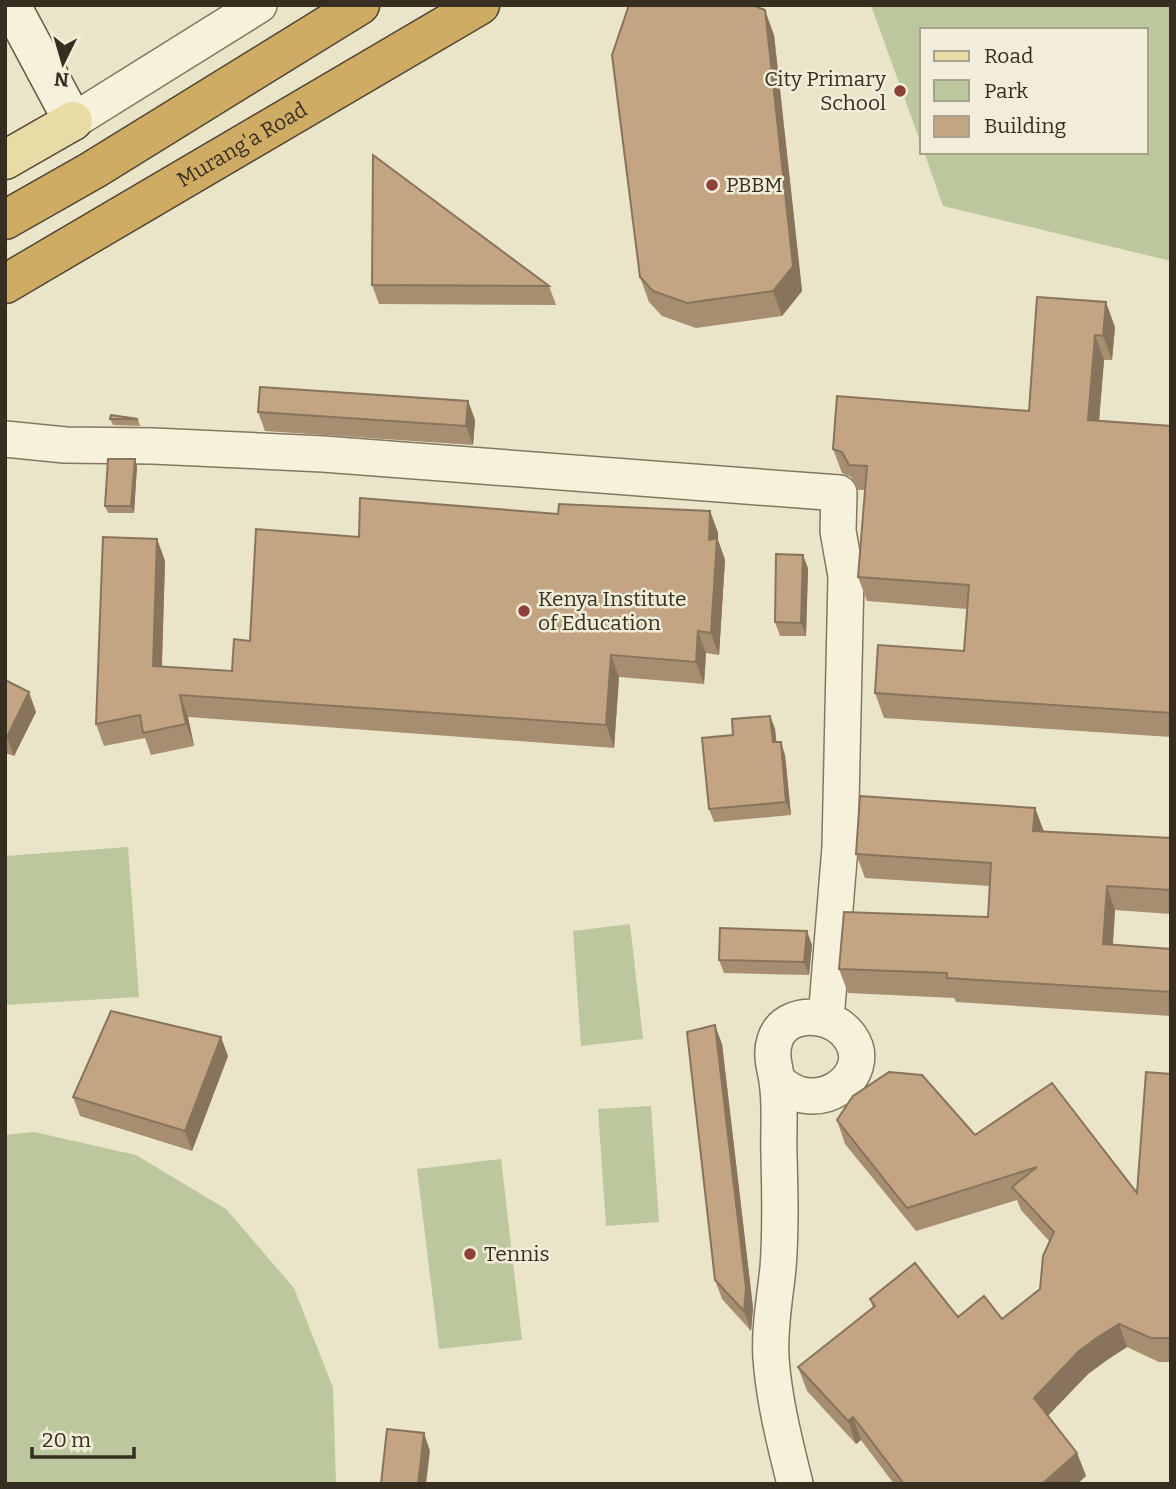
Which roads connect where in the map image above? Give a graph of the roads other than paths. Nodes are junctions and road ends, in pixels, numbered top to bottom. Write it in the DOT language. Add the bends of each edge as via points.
graph roads {
  1 [pos="11,5"];
  2 [pos="259,5"];
  3 [pos="360,5"];
  4 [pos="480,5"];
  5 [pos="73,121"];
  6 [pos="5,160"];
  7 [pos="5,220"];
  8 [pos="5,284"];
  9 [pos="5,439"];
  10 [pos="826,1019"];
  11 [pos="777,1080"];
  12 [pos="795,1484"];
  1 -- 5 [label="main road"];
  2 -- 5 [label="street"];
  3 -- 7 [label="highway"];
  4 -- 8 [label="highway, Murang'a Road"];
  5 -- 6 [label="main road"];
  9 -- 10 [label="street" via="323,454 839,493 838,531 846,576 841,833"];
  10 -- 11 [label="street" via="801,1018 782,1028 773,1052"];
  10 -- 11 [label="street" via="851,1038 856,1054 845,1084 818,1097 803,1097 789,1093"];
  11 -- 12 [label="street" via="781,1228 771,1356"];
}
